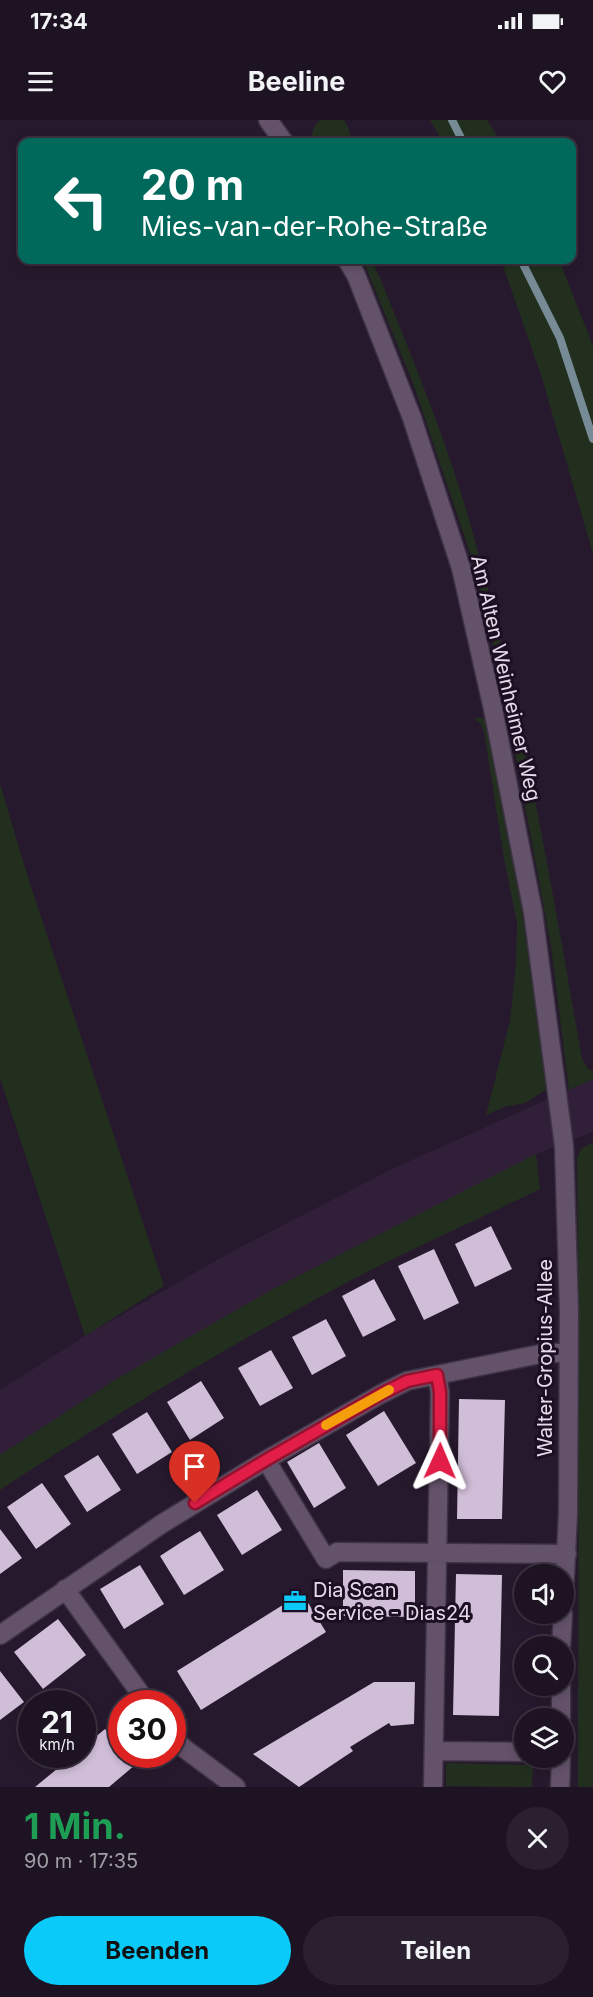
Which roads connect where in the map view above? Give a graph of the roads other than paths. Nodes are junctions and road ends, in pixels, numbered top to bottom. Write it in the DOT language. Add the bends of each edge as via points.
graph roads {
  1 [pos="268,120"];
  2 [pos="281,138"];
  3 [pos="349,264"];
  4 [pos="560,1121"];
  5 [pos="568,1353"];
  6 [pos="437,1375"];
  7 [pos="266,1460"];
  8 [pos="439,1552"];
  9 [pos="567,1554"];
  10 [pos="566,1564"];
  11 [pos="65,1589"];
  12 [pos="0,1635"];
  13 [pos="138,1690"];
  14 [pos="186,1750"];
  15 [pos="435,1751"];
  16 [pos="514,1752"];
  17 [pos="561,1768"];
  18 [pos="236,1787"];
  19 [pos="434,1787"];
  20 [pos="560,1787"];
  1 -- 2 [label="street"];
  3 -- 4 [label="street, Am Alten Weinheimer Weg" via="412,418 461,568 533,912"];
  4 -- 5 [label="street, Walter-Gropius-Allee" via="564,1146"];
  5 -- 6 [label="street" via="545,1353"];
  5 -- 9 [label="street, Walter-Gropius-Allee"];
  6 -- 7 [label="street" via="407,1381"];
  6 -- 8 [label="street"];
  7 -- 8 [label="street" via="326,1559 337,1551"];
  7 -- 11 [label="street"];
  8 -- 9 [label="street"];
  8 -- 15 [label="street"];
  9 -- 10 [label="street, Walter-Gropius-Allee"];
  11 -- 12 [label="street"];
  11 -- 13 [label="street"];
  14 -- 18 [label="street"];
  15 -- 16 [label="street"];
  15 -- 19 [label="street"];
  17 -- 20 [label="street"];
}
